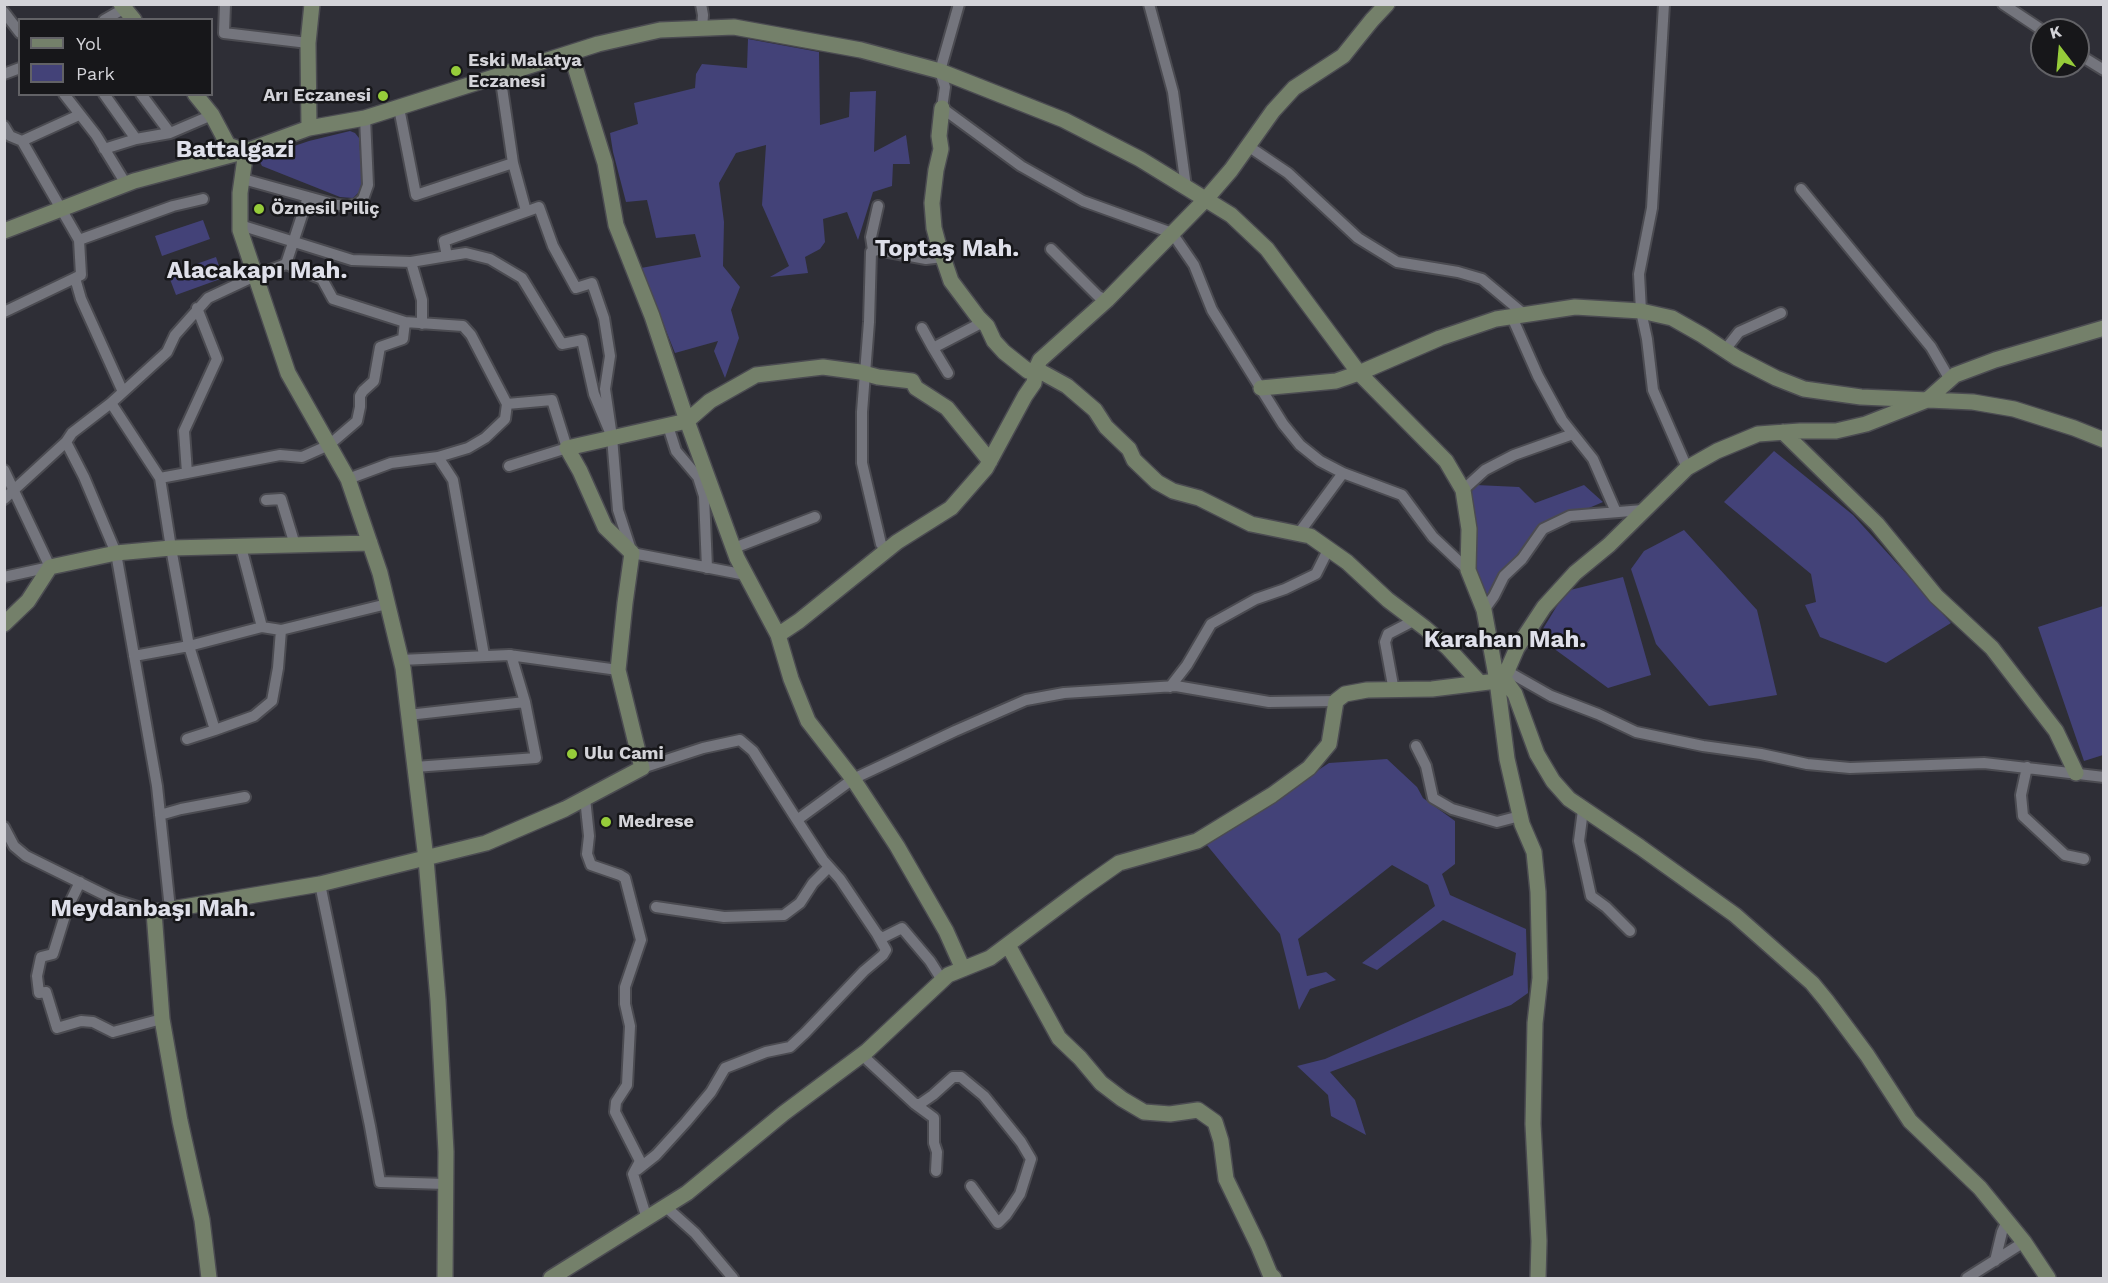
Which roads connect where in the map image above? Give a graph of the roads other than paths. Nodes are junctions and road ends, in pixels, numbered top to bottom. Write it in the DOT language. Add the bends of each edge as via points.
graph roads {
  1 [pos="225,4"];
  2 [pos="312,4"];
  3 [pos="701,4"];
  4 [pos="959,4"];
  5 [pos="1149,4"];
  6 [pos="1387,4"];
  7 [pos="1664,4"];
  8 [pos="2003,4"];
  9 [pos="8,10"];
  10 [pos="127,11"];
  11 [pos="109,18"];
  12 [pos="2030,22"];
  13 [pos="702,28"];
  14 [pos="18,29"];
  15 [pos="309,43"];
  16 [pos="571,54"];
  17 [pos="2090,62"];
  18 [pos="18,69"];
  19 [pos="2103,70"];
  20 [pos="940,71"];
  21 [pos="4,75"];
  22 [pos="500,75"];
  23 [pos="65,96"];
  24 [pos="105,96"];
  25 [pos="142,96"];
  26 [pos="197,96"];
  27 [pos="399,108"];
  28 [pos="942,108"];
  29 [pos="79,115"];
  30 [pos="212,115"];
  31 [pos="365,118"];
  32 [pos="4,126"];
  33 [pos="309,128"];
  34 [pos="170,133"];
  35 [pos="136,139"];
  36 [pos="22,141"];
  37 [pos="1248,146"];
  38 [pos="104,149"];
  39 [pos="246,151"];
  40 [pos="513,163"];
  41 [pos="243,179"];
  42 [pos="126,184"];
  43 [pos="1186,187"];
  44 [pos="1801,189"];
  45 [pos="308,197"];
  46 [pos="203,199"];
  47 [pos="1206,199"];
  48 [pos="878,206"];
  49 [pos="60,209"];
  50 [pos="526,211"];
  51 [pos="240,225"];
  52 [pos="4,231"];
  53 [pos="1172,233"];
  54 [pos="79,240"];
  55 [pos="293,242"];
  56 [pos="1051,249"];
  57 [pos="873,250"];
  58 [pos="447,256"];
  59 [pos="943,257"];
  60 [pos="411,262"];
  61 [pos="286,264"];
  62 [pos="255,276"];
  63 [pos="75,278"];
  64 [pos="1107,300"];
  65 [pos="197,308"];
  66 [pos="1641,311"];
  67 [pos="4,312"];
  68 [pos="1781,313"];
  69 [pos="1519,316"];
  70 [pos="405,322"];
  71 [pos="983,322"];
  72 [pos="422,324"];
  73 [pos="922,328"];
  74 [pos="2101,332"];
  75 [pos="933,348"];
  76 [pos="1725,350"];
  77 [pos="1036,369"];
  78 [pos="948,373"];
  79 [pos="1359,373"];
  80 [pos="866,374"];
  81 [pos="1949,378"];
  82 [pos="1261,388"];
  83 [pos="123,392"];
  84 [pos="1927,400"];
  85 [pos="111,403"];
  86 [pos="507,404"];
  87 [pos="687,421"];
  88 [pos="668,426"];
  89 [pos="1783,432"];
  90 [pos="1573,434"];
  91 [pos="612,437"];
  92 [pos="2103,440"];
  93 [pos="66,442"];
  94 [pos="329,446"];
  95 [pos="567,448"];
  96 [pos="438,457"];
  97 [pos="990,460"];
  98 [pos="509,466"];
  99 [pos="1687,468"];
  100 [pos="4,470"];
  101 [pos="187,473"];
  102 [pos="1343,473"];
  103 [pos="160,478"];
  104 [pos="348,479"];
  105 [pos="15,490"];
  106 [pos="1463,490"];
  107 [pos="4,499"];
  108 [pos="266,500"];
  109 [pos="1643,510"];
  110 [pos="1616,512"];
  111 [pos="815,517"];
  112 [pos="1299,533"];
  113 [pos="370,543"];
  114 [pos="295,545"];
  115 [pos="241,547"];
  116 [pos="171,548"];
  117 [pos="734,548"];
  118 [pos="888,549"];
  119 [pos="1328,550"];
  120 [pos="116,553"];
  121 [pos="632,553"];
  122 [pos="50,567"];
  123 [pos="707,568"];
  124 [pos="1468,570"];
  125 [pos="746,575"];
  126 [pos="4,577"];
  127 [pos="387,604"];
  128 [pos="1484,610"];
  129 [pos="1415,620"];
  130 [pos="4,624"];
  131 [pos="262,627"];
  132 [pos="281,630"];
  133 [pos="778,635"];
  134 [pos="189,646"];
  135 [pos="484,655"];
  136 [pos="134,656"];
  137 [pos="511,656"];
  138 [pos="401,660"];
  139 [pos="618,670"];
  140 [pos="1502,676"];
  141 [pos="1480,683"];
  142 [pos="1170,687"];
  143 [pos="1394,691"];
  144 [pos="1336,701"];
  145 [pos="525,702"];
  146 [pos="408,715"];
  147 [pos="215,730"];
  148 [pos="187,739"];
  149 [pos="1416,746"];
  150 [pos="415,767"];
  151 [pos="2027,767"];
  152 [pos="642,768"];
  153 [pos="2076,773"];
  154 [pos="2103,777"];
  155 [pos="853,779"];
  156 [pos="245,797"];
  157 [pos="585,798"];
  158 [pos="1583,810"];
  159 [pos="160,815"];
  160 [pos="1520,816"];
  161 [pos="796,820"];
  162 [pos="5,828"];
  163 [pos="426,859"];
  164 [pos="2084,859"];
  165 [pos="829,867"];
  166 [pos="80,882"];
  167 [pos="320,884"];
  168 [pos="656,907"];
  169 [pos="170,909"];
  170 [pos="154,912"];
  171 [pos="1630,931"];
  172 [pos="877,934"];
  173 [pos="1008,945"];
  174 [pos="963,969"];
  175 [pos="942,980"];
  176 [pos="162,1019"];
  177 [pos="862,1055"];
  178 [pos="915,1104"];
  179 [pos="936,1171"];
  180 [pos="633,1174"];
  181 [pos="446,1184"];
  182 [pos="971,1185"];
  183 [pos="666,1207"];
  184 [pos="647,1219"];
  185 [pos="2007,1221"];
  186 [pos="2024,1242"];
  187 [pos="1995,1261"];
  188 [pos="209,1278"];
  189 [pos="445,1278"];
  190 [pos="552,1278"];
  191 [pos="733,1278"];
  192 [pos="1274,1278"];
  193 [pos="1538,1278"];
  194 [pos="1967,1278"];
  195 [pos="2048,1278"];
  1 -- 15 [label="street" via="224,33"];
  2 -- 15 [label="street"];
  3 -- 13 [label="street"];
  4 -- 20 [label="street"];
  5 -- 43 [label="street" via="1173,92"];
  6 -- 37 [label="street" via="1343,56 1294,88"];
  7 -- 66 [label="street" via="1652,208 1639,274"];
  8 -- 12 [label="street"];
  9 -- 14 [label="street"];
  10 -- 11 [label="street"];
  13 -- 16 [label="street" via="660,30"];
  13 -- 20 [label="street" via="734,27 788,36"];
  15 -- 33 [label="street"];
  16 -- 22 [label="street"];
  16 -- 87 [label="street" via="605,163 616,225"];
  17 -- 19 [label="street"];
  18 -- 21 [label="street"];
  20 -- 28 [label="street" via="945,87"];
  20 -- 43 [label="street" via="1064,120"];
  22 -- 27 [label="street"];
  22 -- 40 [label="street"];
  23 -- 29 [label="street"];
  24 -- 35 [label="street"];
  25 -- 34 [label="street"];
  26 -- 30 [label="street"];
  27 -- 31 [label="street"];
  27 -- 40 [label="street" via="416,195"];
  28 -- 53 [label="street" via="1021,166 1083,201"];
  28 -- 59 [label="street" via="941,149 932,203 934,228"];
  29 -- 36 [label="street"];
  29 -- 38 [label="street"];
  30 -- 34 [label="street"];
  30 -- 39 [label="street" via="228,145"];
  31 -- 33 [label="street"];
  31 -- 45 [label="street" via="368,185 363,199 347,206"];
  32 -- 36 [label="street" via="10,136"];
  33 -- 39 [label="street"];
  34 -- 35 [label="street"];
  35 -- 38 [label="street"];
  36 -- 49 [label="street"];
  37 -- 47 [label="street"];
  37 -- 69 [label="street" via="1288,173 1358,238 1397,262 1482,279"];
  38 -- 42 [label="street"];
  39 -- 41 [label="street"];
  39 -- 42 [label="street"];
  40 -- 50 [label="street"];
  41 -- 45 [label="street"];
  41 -- 51 [label="street"];
  42 -- 49 [label="street"];
  43 -- 47 [label="street"];
  44 -- 81 [label="street" via="1931,347"];
  45 -- 55 [label="street"];
  46 -- 54 [label="street" via="172,206"];
  47 -- 53 [label="street"];
  47 -- 79 [label="street" via="1231,215 1267,249"];
  48 -- 57 [label="street" via="871,237"];
  49 -- 52 [label="street"];
  49 -- 54 [label="street"];
  50 -- 58 [label="street" via="444,241"];
  50 -- 91 [label="street" via="539,207 553,246 576,288 592,283 604,318 610,356 605,389"];
  51 -- 55 [label="street"];
  51 -- 62 [label="street"];
  53 -- 64 [label="street"];
  53 -- 82 [label="street" via="1194,265 1212,310"];
  54 -- 63 [label="street" via="81,275"];
  55 -- 60 [label="street" via="352,260"];
  55 -- 61 [label="street"];
  56 -- 64 [label="street" via="1098,296"];
  57 -- 59 [label="street" via="926,259"];
  57 -- 80 [label="street"];
  58 -- 60 [label="street"];
  58 -- 91 [label="street" via="466,253 490,259 522,278 562,344 582,340 594,394"];
  59 -- 71 [label="street" via="951,281"];
  60 -- 72 [label="street" via="422,300"];
  61 -- 62 [label="street"];
  61 -- 70 [label="street" via="322,279 333,299"];
  62 -- 65 [label="street" via="208,298"];
  62 -- 94 [label="street" via="288,373"];
  63 -- 67 [label="street"];
  63 -- 83 [label="street"];
  64 -- 77 [label="street" via="1040,360"];
  65 -- 83 [label="street" via="167,352"];
  65 -- 101 [label="street" via="217,359 184,431"];
  66 -- 69 [label="street" via="1575,307"];
  66 -- 76 [label="street" via="1672,318"];
  66 -- 99 [label="street" via="1653,390"];
  68 -- 76 [label="street" via="1739,332"];
  69 -- 79 [label="street" via="1496,319 1440,338"];
  69 -- 90 [label="street" via="1538,376"];
  70 -- 72 [label="street"];
  70 -- 94 [label="street" via="403,339 381,347 374,381 360,396 357,421"];
  71 -- 75 [label="street"];
  71 -- 77 [label="street" via="1004,352 1028,371"];
  72 -- 86 [label="street" via="463,326"];
  73 -- 75 [label="street"];
  74 -- 81 [label="street" via="1995,360"];
  75 -- 78 [label="street"];
  76 -- 84 [label="street" via="1804,389"];
  77 -- 97 [label="street" via="1034,383"];
  77 -- 112 [label="street" via="1067,386 1095,410 1134,460 1157,482 1251,524"];
  79 -- 82 [label="street" via="1336,381"];
  79 -- 106 [label="street" via="1446,461"];
  80 -- 87 [label="street" via="823,367 756,375 710,401"];
  80 -- 97 [label="street" via="912,381 916,388 947,408"];
  80 -- 118 [label="street" via="862,463 881,544"];
  81 -- 84 [label="street"];
  82 -- 102 [label="street" via="1300,445"];
  83 -- 85 [label="street"];
  84 -- 89 [label="street" via="1846,429"];
  84 -- 92 [label="street" via="2014,409"];
  85 -- 93 [label="street"];
  85 -- 103 [label="street"];
  86 -- 95 [label="street" via="552,400"];
  86 -- 96 [label="street" via="505,419 485,438"];
  87 -- 88 [label="street"];
  87 -- 117 [label="street"];
  88 -- 91 [label="street"];
  88 -- 123 [label="street" via="676,451 698,477 704,496"];
  89 -- 99 [label="street" via="1758,434"];
  89 -- 153 [label="street" via="1877,524 1935,596 1992,648 2056,731"];
  90 -- 106 [label="street" via="1485,470"];
  90 -- 110 [label="street" via="1593,459"];
  91 -- 95 [label="street"];
  91 -- 121 [label="street" via="618,510"];
  93 -- 105 [label="street"];
  93 -- 120 [label="street"];
  94 -- 101 [label="street" via="302,457 280,455"];
  94 -- 104 [label="street"];
  95 -- 98 [label="street"];
  95 -- 121 [label="street" via="605,526"];
  96 -- 104 [label="street" via="391,463"];
  96 -- 135 [label="street" via="453,480"];
  97 -- 118 [label="street" via="951,508"];
  99 -- 109 [label="street"];
  100 -- 105 [label="street"];
  101 -- 103 [label="street"];
  102 -- 112 [label="street"];
  102 -- 124 [label="street" via="1402,495 1433,537"];
  103 -- 116 [label="street"];
  104 -- 113 [label="street"];
  105 -- 107 [label="street"];
  105 -- 122 [label="street"];
  106 -- 124 [label="street" via="1469,529"];
  108 -- 114 [label="street" via="280,499"];
  109 -- 110 [label="street"];
  109 -- 140 [label="street" via="1544,607"];
  110 -- 128 [label="street" via="1570,516 1543,529 1522,559 1503,576"];
  111 -- 117 [label="street"];
  112 -- 119 [label="street"];
  113 -- 114 [label="street"];
  113 -- 127 [label="street"];
  114 -- 115 [label="street"];
  115 -- 116 [label="street"];
  115 -- 131 [label="street"];
  116 -- 120 [label="street"];
  116 -- 134 [label="street"];
  117 -- 125 [label="street"];
  118 -- 133 [label="street"];
  119 -- 129 [label="street"];
  119 -- 142 [label="street" via="1316,574 1256,599 1211,624"];
  120 -- 122 [label="street"];
  120 -- 136 [label="street"];
  121 -- 123 [label="street"];
  121 -- 139 [label="street"];
  122 -- 126 [label="street"];
  122 -- 130 [label="street" via="28,602"];
  123 -- 125 [label="street"];
  124 -- 128 [label="street"];
  125 -- 133 [label="street"];
  127 -- 132 [label="street"];
  127 -- 138 [label="street"];
  128 -- 140 [label="street"];
  129 -- 141 [label="street"];
  129 -- 143 [label="street" via="1388,634 1385,642"];
  131 -- 132 [label="street"];
  131 -- 134 [label="street"];
  132 -- 147 [label="street" via="272,701 254,716"];
  133 -- 155 [label="street" via="808,721"];
  134 -- 136 [label="street"];
  134 -- 147 [label="street"];
  135 -- 137 [label="street"];
  135 -- 138 [label="street"];
  136 -- 159 [label="street"];
  137 -- 139 [label="street"];
  137 -- 145 [label="street"];
  138 -- 146 [label="street"];
  139 -- 152 [label="street"];
  140 -- 141 [label="street"];
  140 -- 151 [label="street" via="1636,732 1703,746 1850,768 1984,763"];
  140 -- 158 [label="street" via="1515,694 1544,768"];
  140 -- 160 [label="street" via="1507,759"];
  141 -- 143 [label="street"];
  142 -- 144 [label="street" via="1269,702"];
  142 -- 155 [label="street" via="1064,693 1026,700"];
  143 -- 144 [label="street" via="1367,690 1345,694"];
  144 -- 173 [label="street" via="1329,744 1309,768 1197,841 1119,863"];
  145 -- 146 [label="street"];
  145 -- 150 [label="street" via="536,758"];
  146 -- 150 [label="street"];
  147 -- 148 [label="street"];
  149 -- 160 [label="street" via="1426,766 1433,798 1452,809 1497,822"];
  150 -- 163 [label="street"];
  151 -- 153 [label="street"];
  151 -- 164 [label="street" via="2021,795 2023,816 2065,855"];
  152 -- 157 [label="street"];
  152 -- 161 [label="street" via="740,740 753,751"];
  153 -- 154 [label="street"];
  155 -- 161 [label="street"];
  155 -- 174 [label="street" via="897,846"];
  156 -- 159 [label="street"];
  157 -- 163 [label="street" via="486,843"];
  157 -- 180 [label="street" via="587,854 591,865 625,878 641,940 625,987 630,1026 628,1074 615,1112 640,1161"];
  158 -- 171 [label="street" via="1579,841 1591,896"];
  158 -- 185 [label="street" via="1735,915 1812,983 1910,1121 1980,1188"];
  159 -- 169 [label="street"];
  160 -- 193 [label="street" via="1533,852 1538,892 1540,978 1533,1124"];
  161 -- 165 [label="street"];
  162 -- 166 [label="street" via="14,846 26,856"];
  163 -- 167 [label="street"];
  163 -- 181 [label="street" via="438,1000"];
  165 -- 168 [label="street" via="800,903 784,915 724,917"];
  165 -- 172 [label="street"];
  166 -- 170 [label="street" via="115,900"];
  166 -- 176 [label="street" via="53,954 41,957 37,976 39,993 46,992 57,1028 81,1021 113,1032"];
  167 -- 169 [label="street"];
  167 -- 181 [label="street" via="380,1182"];
  169 -- 170 [label="street"];
  170 -- 176 [label="street"];
  172 -- 175 [label="street" via="882,938 902,928"];
  172 -- 180 [label="street" via="885,950 883,955 805,1033 790,1047 725,1068 686,1122"];
  173 -- 174 [label="street"];
  173 -- 192 [label="street" via="1059,1038 1101,1083 1144,1112 1198,1110 1215,1122 1226,1179"];
  174 -- 175 [label="street"];
  175 -- 177 [label="street"];
  176 -- 188 [label="street" via="202,1220"];
  177 -- 178 [label="street"];
  177 -- 183 [label="street"];
  178 -- 179 [label="street" via="934,1118"];
  178 -- 182 [label="street" via="933,1095 953,1077 961,1077 984,1096 1021,1142 1031,1159 1020,1194 998,1223"];
  180 -- 184 [label="street"];
  181 -- 189 [label="street"];
  183 -- 184 [label="street"];
  183 -- 191 [label="street" via="695,1233"];
  184 -- 190 [label="street"];
  185 -- 186 [label="street"];
  185 -- 187 [label="street"];
  186 -- 187 [label="street"];
  186 -- 195 [label="street"];
  187 -- 194 [label="street"];
}
